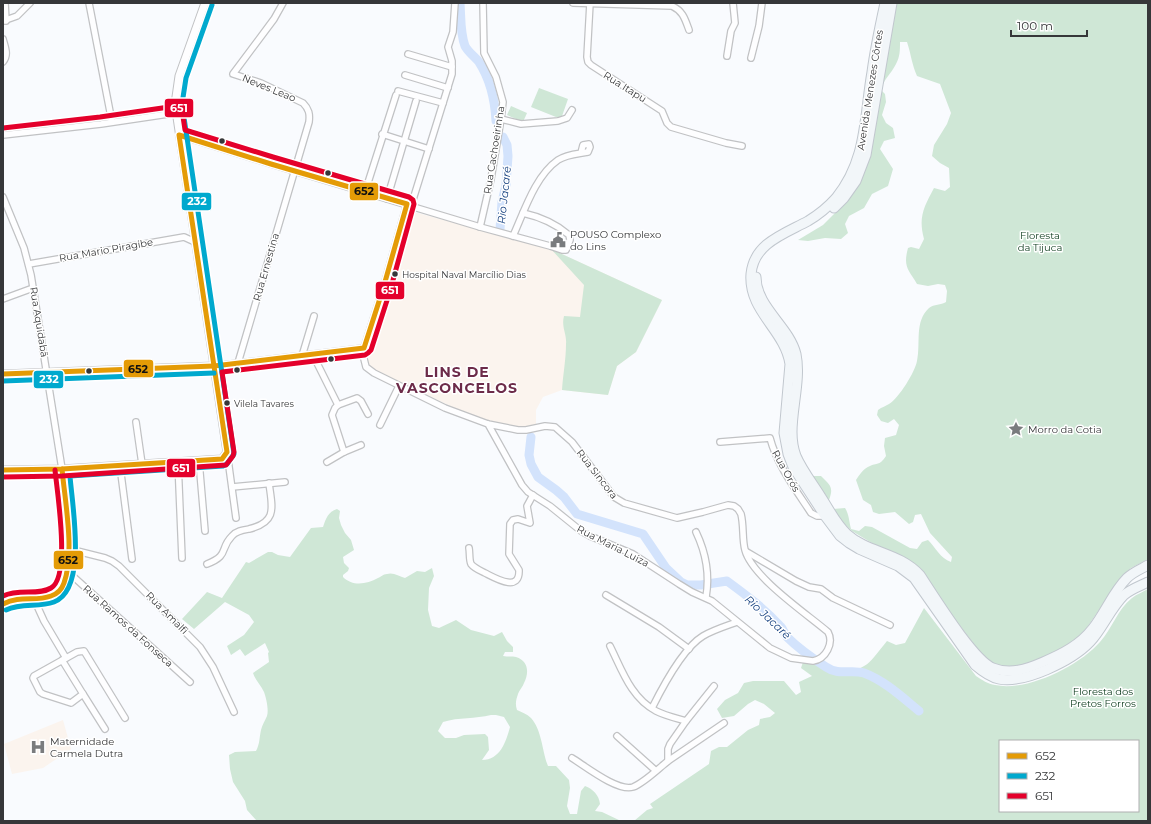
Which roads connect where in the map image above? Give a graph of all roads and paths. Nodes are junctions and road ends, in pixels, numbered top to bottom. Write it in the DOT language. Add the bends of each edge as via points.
graph roads {
  1 [pos="5,3"];
  2 [pos="30,3"];
  3 [pos="89,3"];
  4 [pos="205,3"];
  5 [pos="283,3"];
  6 [pos="455,3"];
  7 [pos="483,3"];
  8 [pos="573,3"];
  9 [pos="590,3"];
  10 [pos="733,3"];
  11 [pos="762,3"];
  12 [pos="885,3"];
  13 [pos="892,3"];
  14 [pos="672,5"];
  15 [pos="4,21"];
  16 [pos="689,30"];
  17 [pos="3,38"];
  18 [pos="408,54"];
  19 [pos="727,56"];
  20 [pos="751,58"];
  21 [pos="3,62"];
  22 [pos="452,67"];
  23 [pos="405,75"];
  24 [pos="448,88"];
  25 [pos="416,101"];
  26 [pos="443,103"];
  27 [pos="572,110"];
  28 [pos="175,113"];
  29 [pos="501,119"];
  30 [pos="112,122"];
  31 [pos="382,134"];
  32 [pos="3,135"];
  33 [pos="179,135"];
  34 [pos="404,142"];
  35 [pos="742,146"];
  36 [pos="429,149"];
  37 [pos="581,153"];
  38 [pos="294,171"];
  39 [pos="364,192"];
  40 [pos="3,197"];
  41 [pos="388,199"];
  42 [pos="409,205"];
  43 [pos="523,213"];
  44 [pos="193,227"];
  45 [pos="480,227"];
  46 [pos="513,236"];
  47 [pos="184,237"];
  48 [pos="195,242"];
  49 [pos="29,264"];
  50 [pos="33,288"];
  51 [pos="3,299"];
  52 [pos="314,316"];
  53 [pos="364,348"];
  54 [pos="313,355"];
  55 [pos="302,356"];
  56 [pos="238,363"];
  57 [pos="214,366"];
  58 [pos="46,372"];
  59 [pos="3,374"];
  60 [pos="399,386"];
  61 [pos="338,405"];
  62 [pos="368,414"];
  63 [pos="136,422"];
  64 [pos="488,424"];
  65 [pos="380,425"];
  66 [pos="720,442"];
  67 [pos="361,445"];
  68 [pos="228,452"];
  69 [pos="344,452"];
  70 [pos="222,459"];
  71 [pos="199,461"];
  72 [pos="178,462"];
  73 [pos="328,462"];
  74 [pos="142,464"];
  75 [pos="120,466"];
  76 [pos="62,469"];
  77 [pos="3,470"];
  78 [pos="230,474"];
  79 [pos="285,482"];
  80 [pos="269,483"];
  81 [pos="232,487"];
  82 [pos="533,494"];
  83 [pos="825,516"];
  84 [pos="236,518"];
  85 [pos="205,531"];
  86 [pos="696,532"];
  87 [pos="469,548"];
  88 [pos="69,549"];
  89 [pos="745,552"];
  90 [pos="182,558"];
  91 [pos="132,559"];
  92 [pos="207,564"];
  93 [pos="1148,565"];
  94 [pos="66,570"];
  95 [pos="1148,582"];
  96 [pos="606,595"];
  97 [pos="706,597"];
  98 [pos="34,599"];
  99 [pos="3,604"];
  100 [pos="737,622"];
  101 [pos="890,625"];
  102 [pos="610,646"];
  103 [pos="689,649"];
  104 [pos="64,659"];
  105 [pos="816,661"];
  106 [pos="190,682"];
  107 [pos="714,686"];
  108 [pos="83,694"];
  109 [pos="652,708"];
  110 [pos="234,712"];
  111 [pos="125,718"];
  112 [pos="686,721"];
  113 [pos="724,723"];
  114 [pos="105,729"];
  115 [pos="617,736"];
  116 [pos="572,758"];
  117 [pos="668,760"];
  118 [pos="655,770"];
  1 -- 15 [label="street"];
  2 -- 15 [label="street" via="17,16"];
  3 -- 30 [label="street"];
  4 -- 28 [label="street" via="179,76"];
  5 -- 38 [label="street, Neves Leao" via="233,74 293,98 308,108 309,122"];
  6 -- 22 [label="street" via="453,32 448,47"];
  7 -- 29 [label="street, Rua Cachoeirinha" via="484,53 500,91"];
  8 -- 9 [label="street"];
  9 -- 14 [label="street"];
  9 -- 35 [label="street, Rua Itapu" via="588,62 594,68 662,111 671,127"];
  10 -- 19 [label="street" via="735,23 731,31"];
  11 -- 20 [label="street"];
  12 -- 83 [label="main road, Avenida Menezes Côrtes" via="860,152 855,167 842,190 825,209 768,242 756,257 751,272 754,299 789,356 784,433 788,454 793,467"];
  13 -- 93 [label="main road, Avenida Menezes Côrtes" via="868,147 856,181 826,216 779,240 762,258 757,271 760,294 796,353 792,432 796,455 847,534 914,569 972,649 992,668 1004,671 1019,670 1070,649 1094,627 1127,578"];
  14 -- 16 [label="street" via="684,15"];
  17 -- 21 [label="street" via="7,53"];
  18 -- 22 [label="street"];
  22 -- 24 [label="street"];
  23 -- 24 [label="street"];
  24 -- 26 [label="street"];
  25 -- 34 [label="street"];
  26 -- 31 [label="street" via="397,93"];
  26 -- 36 [label="street"];
  27 -- 29 [label="street" via="567,118 558,121 521,124"];
  28 -- 30 [label="street"];
  28 -- 33 [label="street"];
  29 -- 45 [label="street, Rua Cachoeirinha"];
  30 -- 32 [label="street"];
  31 -- 34 [label="street"];
  31 -- 39 [label="street"];
  33 -- 38 [label="street"];
  33 -- 44 [label="street"];
  34 -- 36 [label="street"];
  34 -- 41 [label="street"];
  36 -- 42 [label="street"];
  37 -- 43 [label="street" via="558,160 550,168 535,187"];
  38 -- 39 [label="street"];
  38 -- 56 [label="street, Rua Ernestina"];
  39 -- 41 [label="street"];
  40 -- 49 [label="street, Rua Aquidabã"];
  41 -- 42 [label="street"];
  42 -- 45 [label="street"];
  42 -- 53 [label="street"];
  43 -- 46 [label="street"];
  43 -- 46 [label="street" via="541,217 569,235 567,249 562,250"];
  44 -- 47 [label="street"];
  44 -- 48 [label="street"];
  45 -- 46 [label="street"];
  47 -- 48 [label="street"];
  47 -- 49 [label="street, Rua Mario Piragibe"];
  48 -- 57 [label="street"];
  49 -- 50 [label="street, Rua Aquidabã"];
  50 -- 51 [label="street"];
  50 -- 58 [label="street, Rua Aquidabã"];
  52 -- 55 [label="street"];
  53 -- 54 [label="street"];
  53 -- 60 [label="street" via="364,361 369,370"];
  54 -- 55 [label="street"];
  54 -- 61 [label="street"];
  55 -- 56 [label="street"];
  56 -- 57 [label="street"];
  57 -- 58 [label="street"];
  57 -- 68 [label="street"];
  58 -- 59 [label="street"];
  58 -- 76 [label="street, Rua Aquidabã"];
  60 -- 64 [label="street"];
  60 -- 65 [label="street"];
  61 -- 62 [label="street" via="357,398"];
  61 -- 69 [label="street" via="332,412 332,417"];
  63 -- 74 [label="street"];
  64 -- 82 [label="street, Rua Maria Luiza" via="522,485"];
  64 -- 89 [label="street, Rua Sincora" via="518,430 555,427 572,442 614,497 628,505 676,518 728,505 734,506 741,514"];
  66 -- 83 [label="street, Rua Orós" via="770,438 787,477 811,513"];
  67 -- 69 [label="street"];
  68 -- 70 [label="street"];
  68 -- 78 [label="street"];
  69 -- 73 [label="street"];
  70 -- 71 [label="street"];
  70 -- 78 [label="street"];
  71 -- 72 [label="street"];
  71 -- 85 [label="street"];
  72 -- 74 [label="street"];
  72 -- 90 [label="street"];
  74 -- 75 [label="street"];
  75 -- 76 [label="street"];
  75 -- 91 [label="street"];
  76 -- 77 [label="street"];
  76 -- 88 [label="street, Rua Aquidabã"];
  78 -- 81 [label="street"];
  79 -- 80 [label="street"];
  80 -- 81 [label="street"];
  80 -- 92 [label="street" via="272,508 270,518 260,525 236,532 222,556"];
  81 -- 84 [label="street"];
  82 -- 87 [label="street" via="527,506 530,523 513,520 510,524 509,554 519,570 515,580 503,582 476,568 470,562"];
  82 -- 97 [label="street, Rua Maria Luiza" via="586,534 633,554 686,588"];
  83 -- 95 [label="main road, Avenida Menezes Côrtes" via="840,536 849,543 898,566 914,578 975,665 998,679 1021,678 1072,657 1091,641 1125,594"];
  86 -- 97 [label="street" via="706,560"];
  88 -- 94 [label="street, Rua Aquidabã"];
  88 -- 110 [label="street, Rua Amalfi" via="112,561 187,633 213,667"];
  89 -- 101 [label="street" via="796,581 824,591 833,598"];
  89 -- 105 [label="street, Rua Sincora" via="762,576 828,632 831,643 826,653"];
  94 -- 98 [label="street, Rua Aquidabã" via="64,583 57,592 51,596"];
  94 -- 106 [label="street, Rua Ramos da Fonseca"];
  96 -- 103 [label="street" via="659,626"];
  97 -- 100 [label="street, Rua Maria Luiza"];
  98 -- 99 [label="street, Rua Aquidabã" via="15,598"];
  98 -- 104 [label="street"];
  100 -- 103 [label="street" via="703,636"];
  100 -- 105 [label="street, Rua Maria Luiza" via="777,653 791,658"];
  102 -- 109 [label="street" via="630,687"];
  103 -- 109 [label="street" via="668,677"];
  104 -- 108 [label="street"];
  104 -- 108 [label="street" via="34,676 38,688 43,694 68,702 74,702"];
  104 -- 111 [label="street" via="80,650 85,652"];
  107 -- 112 [label="street"];
  108 -- 114 [label="street"];
  109 -- 112 [label="street"];
  112 -- 117 [label="street" via="668,749"];
  113 -- 117 [label="street"];
  115 -- 118 [label="street"];
  116 -- 118 [label="street" via="626,788 633,787"];
  117 -- 118 [label="street"];
}
